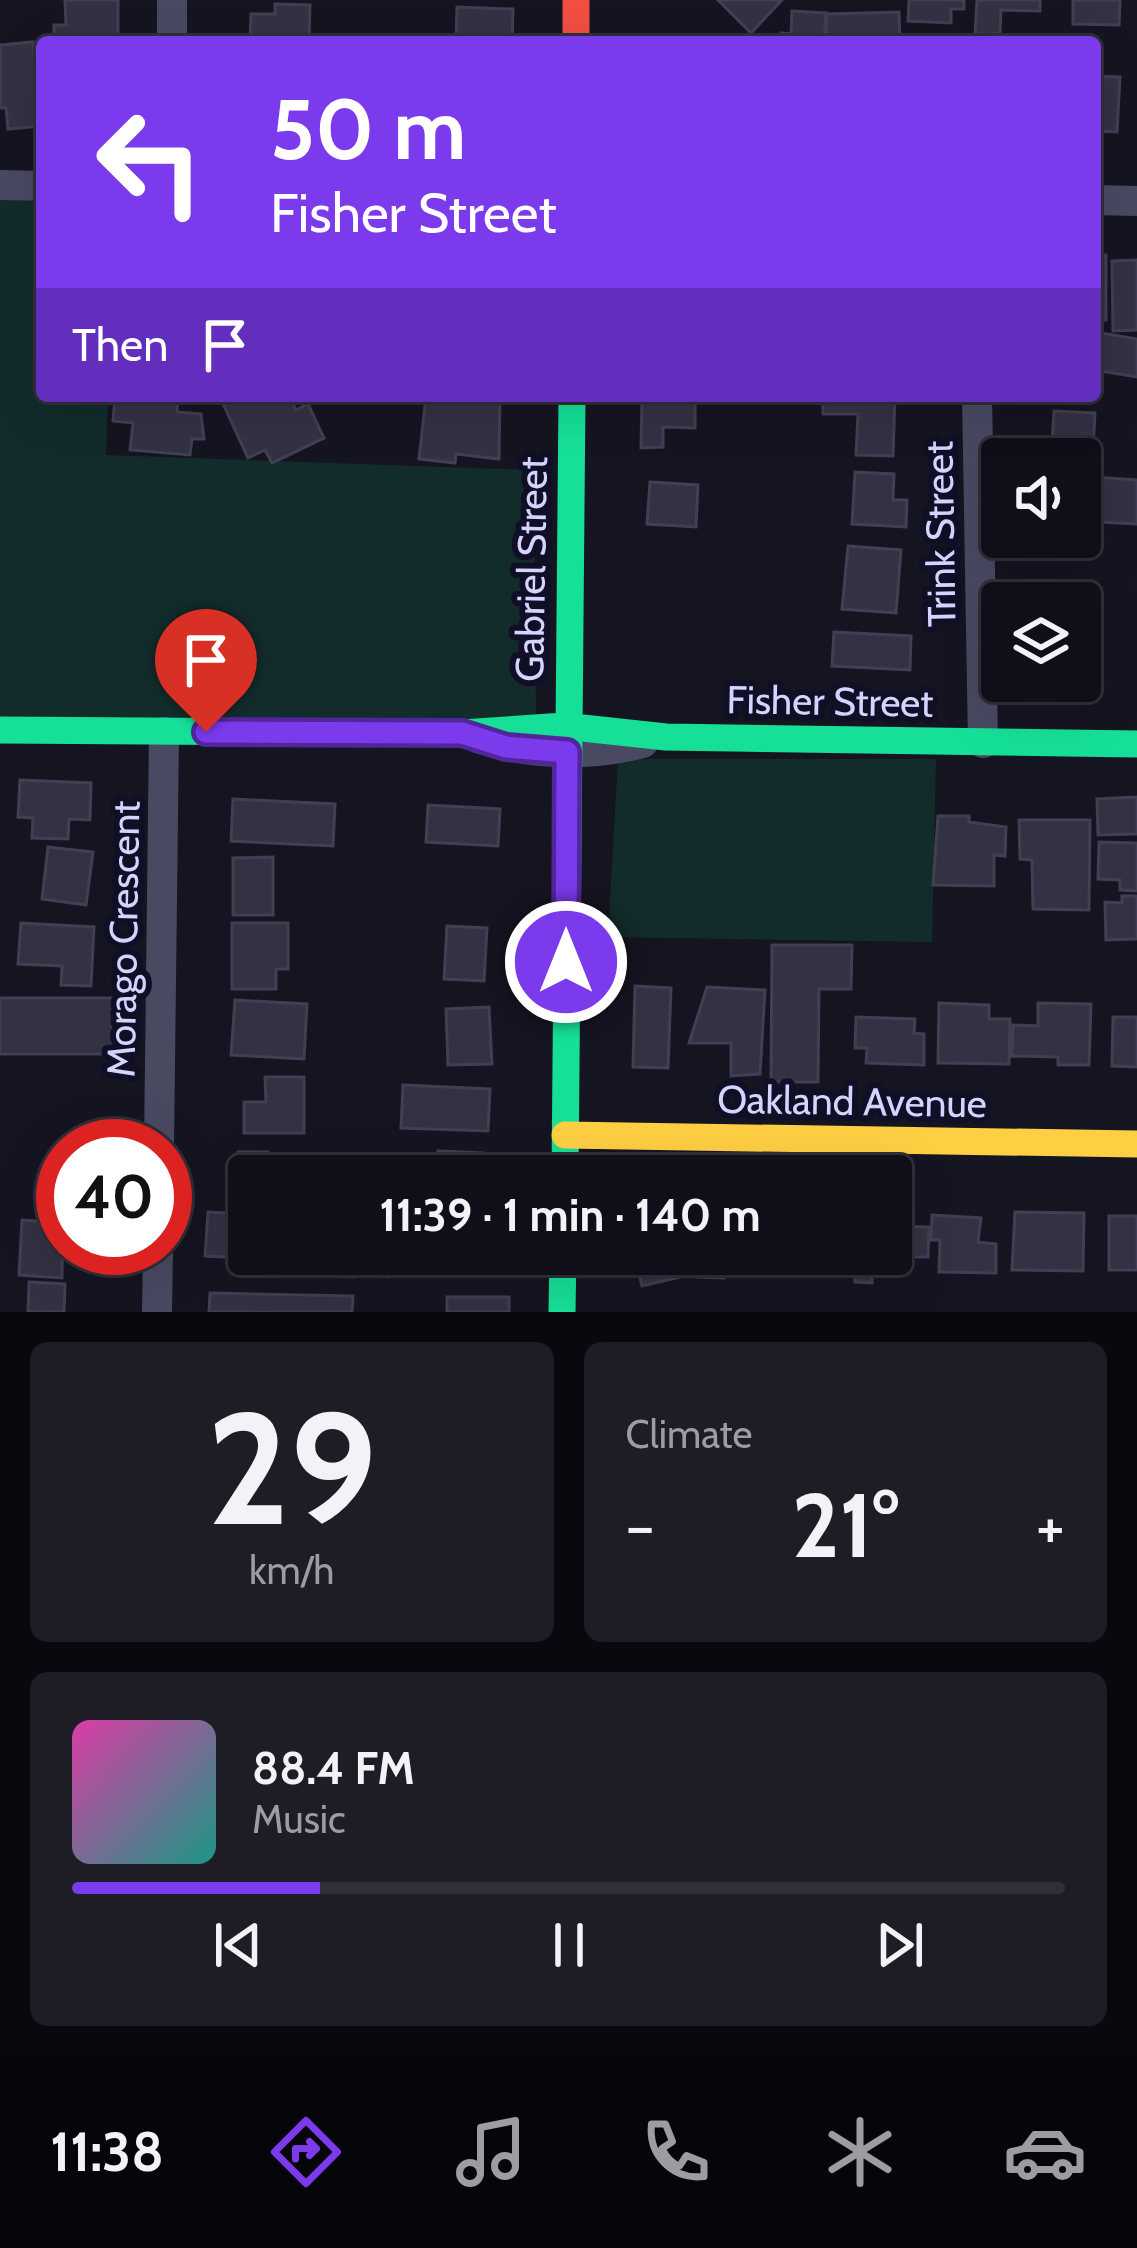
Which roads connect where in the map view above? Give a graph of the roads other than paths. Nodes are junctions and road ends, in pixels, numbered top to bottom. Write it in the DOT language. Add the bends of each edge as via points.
graph roads {
  1 [pos="172,0"];
  2 [pos="576,0"];
  3 [pos="172,36"];
  4 [pos="576,36"];
  5 [pos="0,184"];
  6 [pos="36,186"];
  7 [pos="1101,200"];
  8 [pos="1137,200"];
  9 [pos="572,402"];
  10 [pos="977,402"];
  11 [pos="0,730"];
  12 [pos="164,732"];
  13 [pos="462,733"];
  14 [pos="666,737"];
  15 [pos="567,739"];
  16 [pos="983,743"];
  17 [pos="1137,744"];
  18 [pos="159,1119"];
  19 [pos="565,1136"];
  20 [pos="1137,1144"];
  21 [pos="565,1155"];
  22 [pos="158,1275"];
  23 [pos="563,1275"];
  24 [pos="158,1312"];
  25 [pos="562,1312"];
  1 -- 3 [label="street"];
  2 -- 4 [label="street"];
  5 -- 6 [label="street"];
  7 -- 8 [label="street"];
  9 -- 15 [label="street, Gabriel Street"];
  10 -- 16 [label="street, Trink Street"];
  11 -- 12 [label="street, Fisher Street"];
  12 -- 13 [label="street, Fisher Street"];
  12 -- 18 [label="street, Morago Crescent"];
  13 -- 15 [label="street, Fisher Street" via="506,747"];
  14 -- 15 [label="street, Fisher Street" via="621,749"];
  14 -- 16 [label="street, Fisher Street"];
  15 -- 19 [label="street, Gabriel Street"];
  16 -- 17 [label="street, Fisher Street"];
  19 -- 20 [label="street, Oakland Avenue"];
  19 -- 21 [label="street, Gabriel Street"];
  22 -- 24 [label="street"];
  23 -- 25 [label="street"];
}
